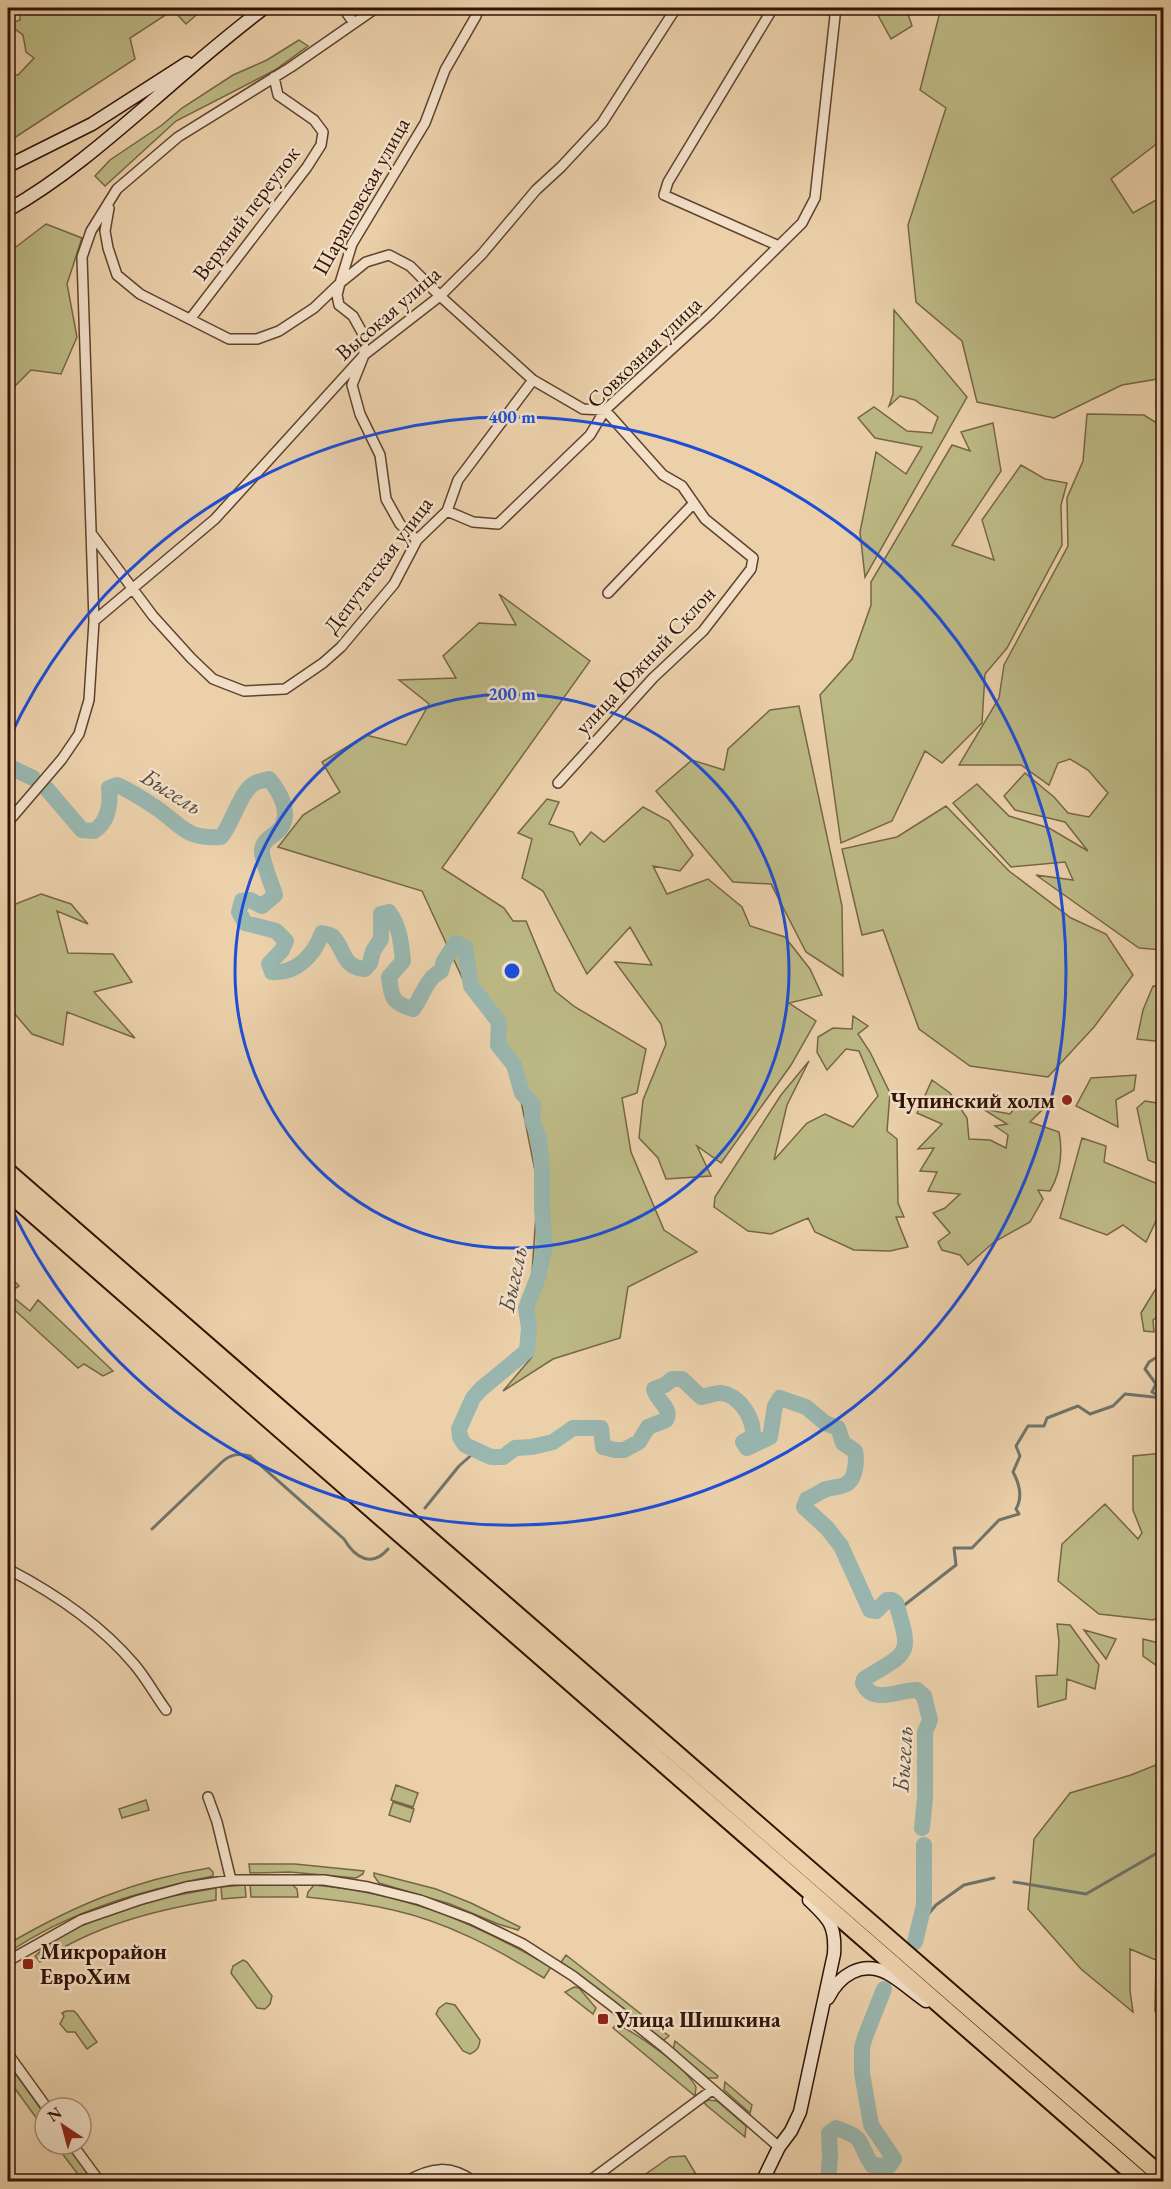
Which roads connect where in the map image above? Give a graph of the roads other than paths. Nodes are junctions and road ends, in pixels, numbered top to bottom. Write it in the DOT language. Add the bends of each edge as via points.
graph roads {
  1 [pos="264,8"];
  2 [pos="343,8"];
  3 [pos="376,8"];
  4 [pos="479,8"];
  5 [pos="676,8"];
  6 [pos="773,8"];
  7 [pos="832,8"];
  8 [pos="354,22"];
  9 [pos="228,36"];
  10 [pos="274,77"];
  11 [pos="8,165"];
  12 [pos="111,200"];
  13 [pos="8,210"];
  14 [pos="779,246"];
  15 [pos="340,283"];
  16 [pos="440,296"];
  17 [pos="339,305"];
  18 [pos="314,308"];
  19 [pos="191,318"];
  20 [pos="364,355"];
  21 [pos="533,380"];
  22 [pos="605,410"];
  23 [pos="694,503"];
  24 [pos="447,511"];
  25 [pos="91,533"];
  26 [pos="417,540"];
  27 [pos="134,588"];
  28 [pos="608,593"];
  29 [pos="94,621"];
  30 [pos="558,783"];
  31 [pos="8,822"];
  32 [pos="8,1172"];
  33 [pos="8,1192"];
  34 [pos="8,1569"];
  35 [pos="166,1710"];
  36 [pos="208,1797"];
  37 [pos="775,1862"];
  38 [pos="231,1880"];
  39 [pos="8,1961"];
  40 [pos="821,2010"];
  41 [pos="980,2040"];
  42 [pos="8,2054"];
  43 [pos="712,2090"];
  44 [pos="38,2096"];
  45 [pos="778,2147"];
  46 [pos="81,2156"];
  47 [pos="1164,2178"];
  48 [pos="100,2181"];
  49 [pos="405,2181"];
  50 [pos="475,2181"];
  51 [pos="588,2181"];
  52 [pos="762,2181"];
  53 [pos="1143,2181"];
  1 -- 9 [label="street"];
  2 -- 8 [label="street"];
  3 -- 8 [label="street"];
  4 -- 15 [label="street, Шараповская улица" via="445,70 425,123 352,244"];
  5 -- 16 [label="street, Высокая улица" via="602,123"];
  6 -- 14 [label="street" via="668,182 664,195"];
  7 -- 14 [label="street, Совхозная улица" via="835,16 816,198 802,224"];
  8 -- 10 [label="street"];
  9 -- 11 [label="street" via="92,124"];
  9 -- 13 [label="street" via="103,144"];
  10 -- 12 [label="street" via="178,137 117,189"];
  10 -- 19 [label="street, Верхний переулок" via="278,95 314,120 322,132 321,145"];
  12 -- 19 [label="street, Шараповская улица" via="105,231 117,275 140,294"];
  12 -- 25 [label="street" via="91,231 82,257"];
  14 -- 22 [label="street, Совхозная улица"];
  15 -- 16 [label="street" via="366,262 389,255 410,266"];
  15 -- 17 [label="street"];
  15 -- 18 [label="street, Шараповская улица"];
  16 -- 20 [label="street, Высокая улица"];
  16 -- 21 [label="street"];
  17 -- 18 [label="street"];
  17 -- 20 [label="street" via="353,316 363,333"];
  18 -- 19 [label="street, Шараповская улица" via="279,331 257,339 229,339"];
  20 -- 26 [label="street" via="352,385 360,414 380,455 386,499 400,524"];
  20 -- 27 [label="street, Высокая улица" via="215,519"];
  21 -- 22 [label="street" via="583,409"];
  21 -- 24 [label="street, Депутатская улица" via="458,480"];
  22 -- 23 [label="street" via="663,475 682,486"];
  22 -- 24 [label="street, Совхозная улица" via="590,435 498,524 472,522"];
  23 -- 28 [label="street"];
  23 -- 30 [label="street, улица Южный Склон" via="705,519 753,558 751,569 703,631 653,678"];
  24 -- 26 [label="street, Депутатская улица"];
  25 -- 27 [label="street, Депутатская улица"];
  25 -- 29 [label="street"];
  26 -- 27 [label="street, Депутатская улица" via="394,584 341,647 285,689 244,690 213,679 153,616"];
  27 -- 29 [label="street, Высокая улица"];
  29 -- 31 [label="street" via="89,700 79,734"];
  32 -- 47 [label="highway"];
  33 -- 37 [label="highway"];
  34 -- 35 [label="street" via="73,1608 113,1642 135,1665"];
  36 -- 38 [label="street"];
  37 -- 40 [label="street" via="833,1929 834,1954"];
  37 -- 41 [label="highway"];
  38 -- 39 [label="street" via="139,1899 81,1920"];
  38 -- 43 [label="street" via="324,1880 420,1900 471,1918 524,1944 573,1976"];
  40 -- 41 [label="street" via="844,1976 869,1968 886,1972"];
  40 -- 45 [label="street" via="800,2112"];
  41 -- 53 [label="highway"];
  42 -- 44 [label="street"];
  43 -- 45 [label="street"];
  43 -- 51 [label="street"];
  45 -- 52 [label="street"];
  46 -- 48 [label="street"];
  49 -- 50 [label="street" via="423,2171 444,2169 464,2173"];
}
